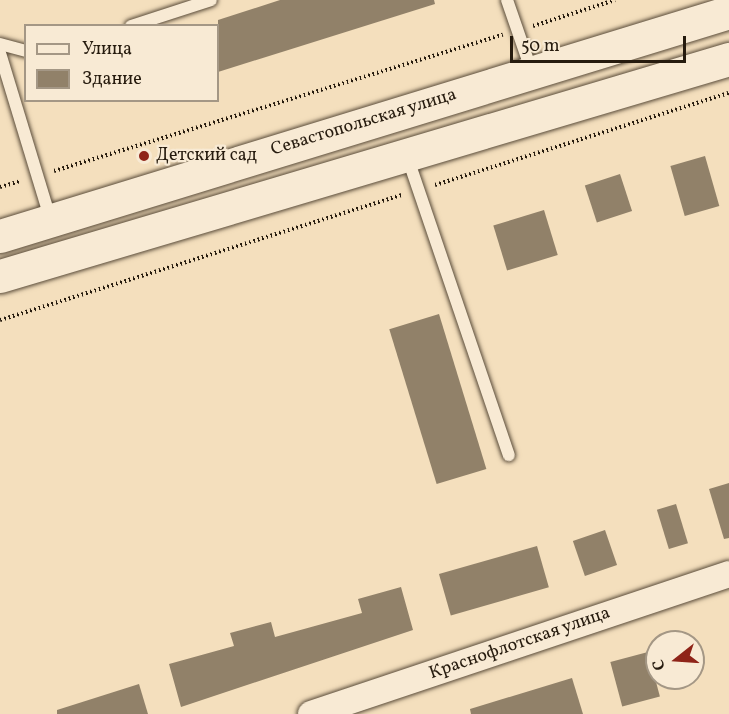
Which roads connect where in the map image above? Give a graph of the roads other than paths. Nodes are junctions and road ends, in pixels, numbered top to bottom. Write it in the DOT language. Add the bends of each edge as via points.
graph roads {
  1 [pos="211,0"];
  2 [pos="507,0"];
  3 [pos="729,12"];
  4 [pos="137,24"];
  5 [pos="0,44"];
  6 [pos="24,50"];
  7 [pos="0,53"];
  8 [pos="729,59"];
  9 [pos="532,72"];
  10 [pos="406,155"];
  11 [pos="50,220"];
  12 [pos="0,236"];
  13 [pos="0,276"];
  14 [pos="509,455"];
  15 [pos="729,574"];
  16 [pos="311,714"];
  1 -- 4 [label="lane"];
  2 -- 9 [label="lane"];
  3 -- 9 [label="street, Севастопольская улица"];
  5 -- 6 [label="lane"];
  7 -- 11 [label="lane"];
  8 -- 10 [label="street"];
  9 -- 11 [label="street, Севастопольская улица"];
  10 -- 13 [label="street"];
  10 -- 14 [label="lane"];
  11 -- 12 [label="street, Севастопольская улица"];
  15 -- 16 [label="street, Краснофлотская улица"];
}
